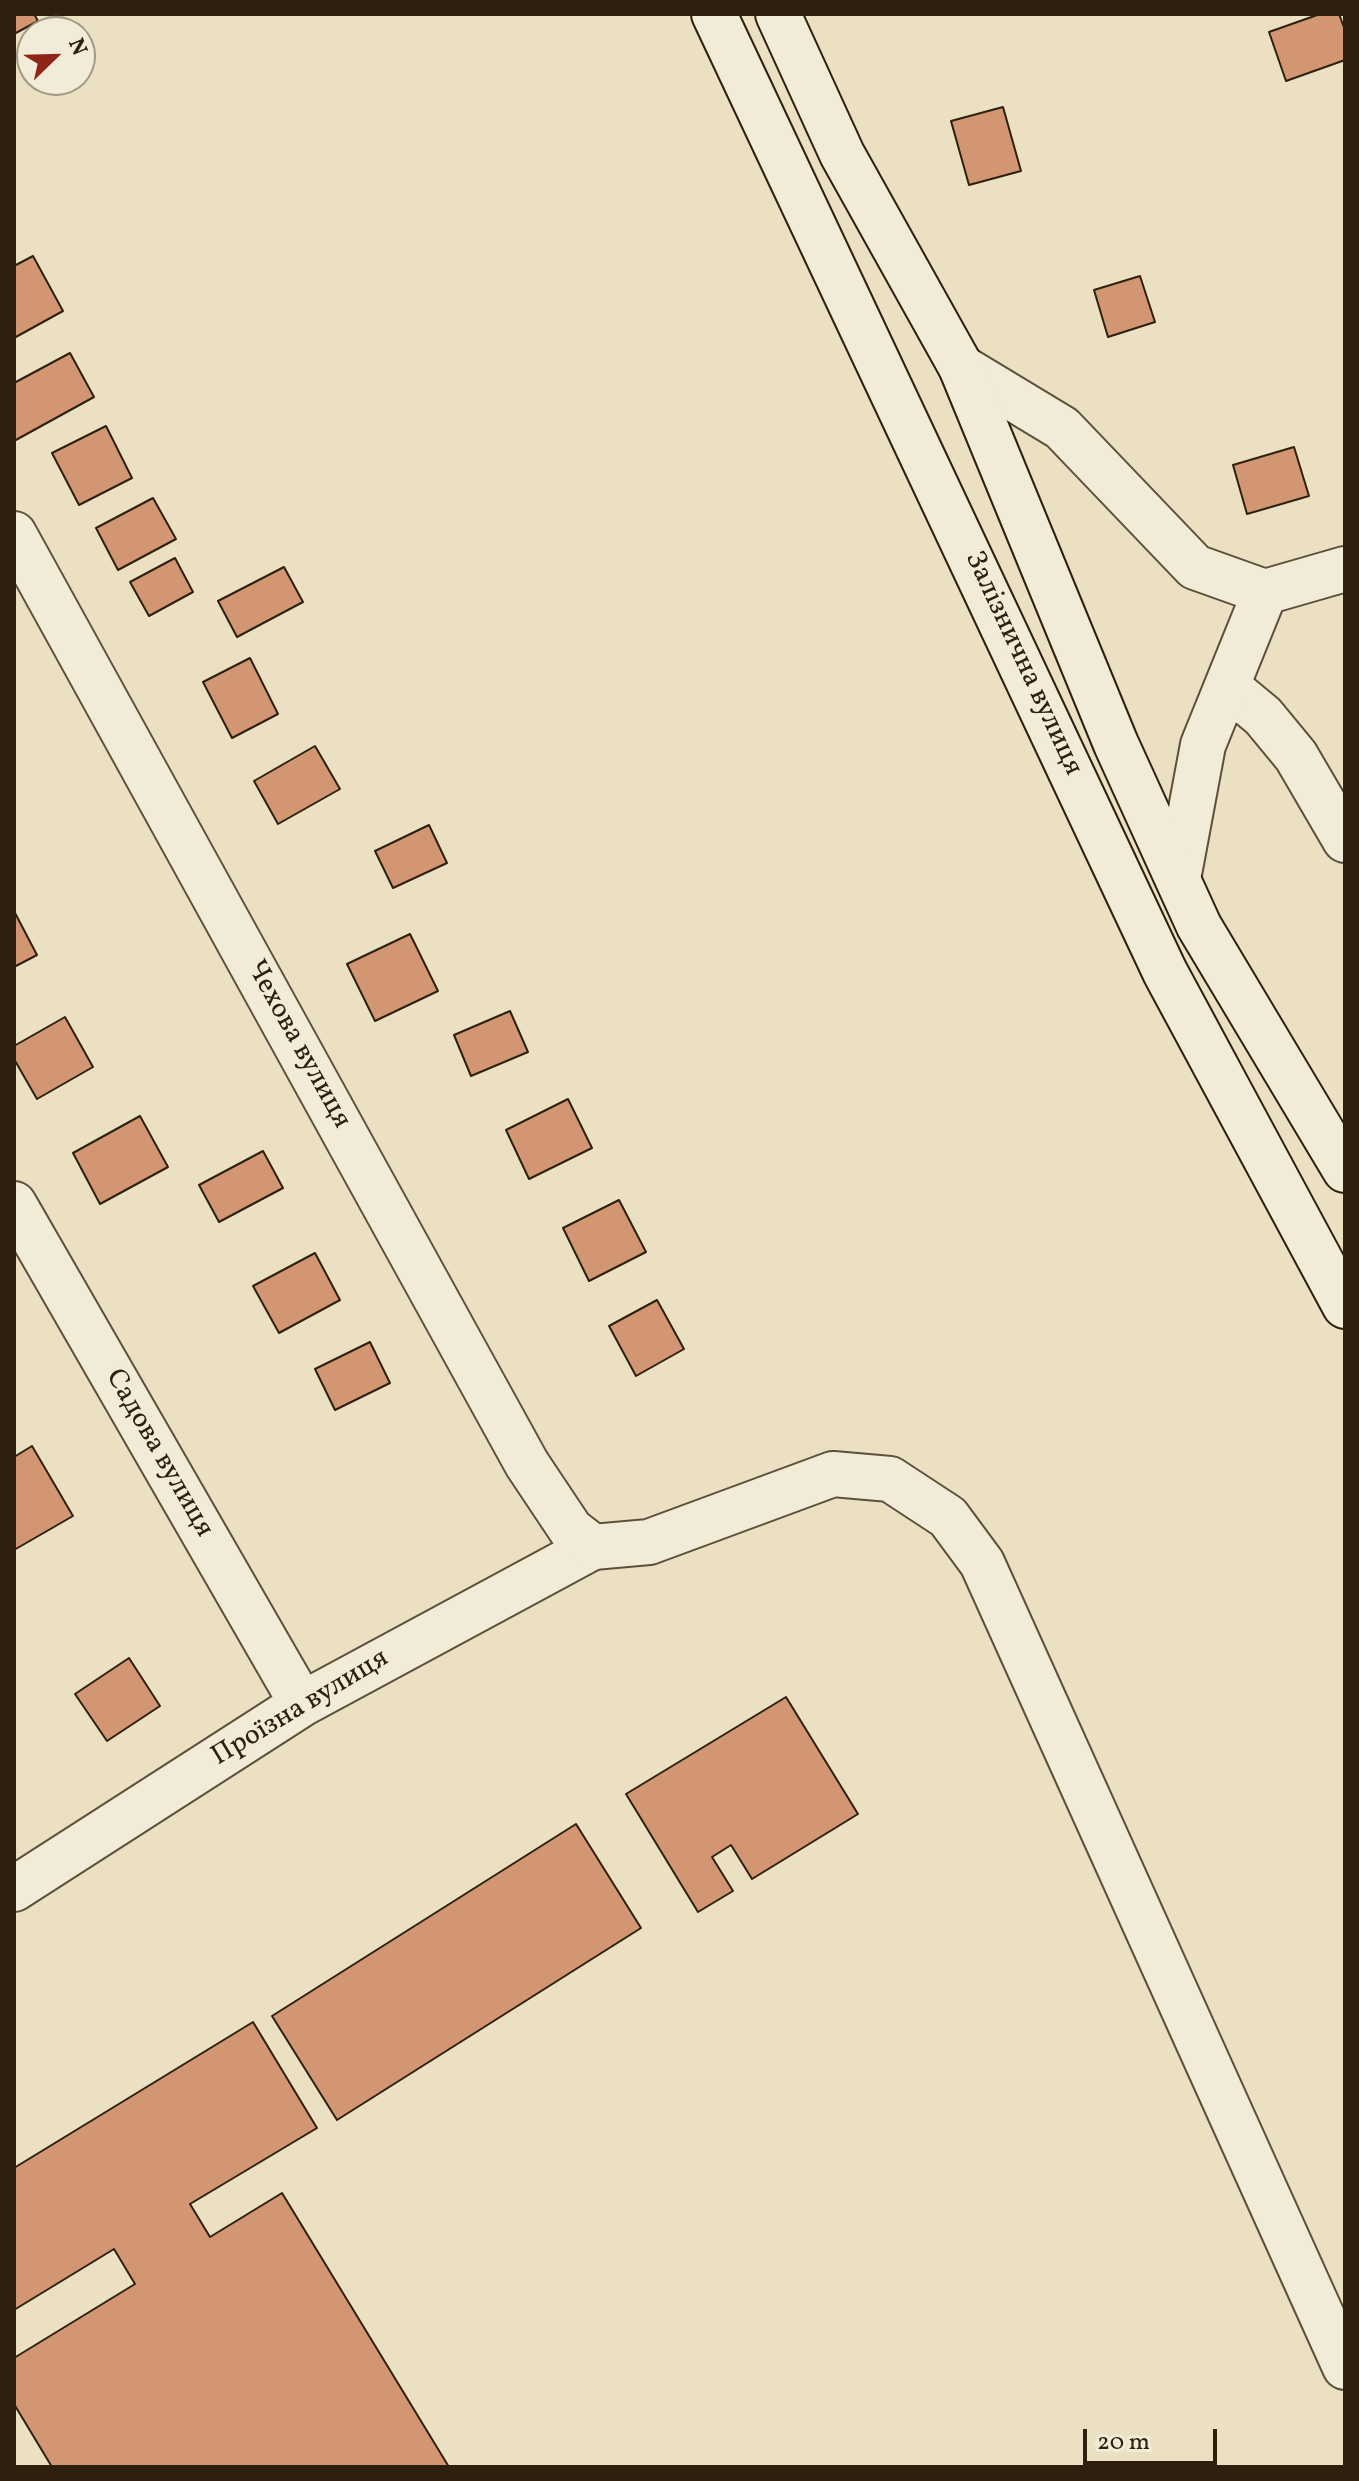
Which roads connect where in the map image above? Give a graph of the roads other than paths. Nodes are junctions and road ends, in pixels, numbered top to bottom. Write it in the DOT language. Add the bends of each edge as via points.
graph roads {
  1 [pos="714,14"];
  2 [pos="778,14"];
  3 [pos="961,367"];
  4 [pos="14,534"];
  5 [pos="1345,569"];
  6 [pos="1265,592"];
  7 [pos="1228,687"];
  8 [pos="1345,840"];
  9 [pos="1178,879"];
  10 [pos="1345,1170"];
  11 [pos="14,1204"];
  12 [pos="1345,1306"];
  13 [pos="593,1547"];
  14 [pos="302,1704"];
  15 [pos="16,1885"];
  16 [pos="1345,2367"];
  1 -- 12 [label="street, Залізнична вулиця" via="1165,972"];
  2 -- 3 [label="street, Залізнична вулиця" via="842,154"];
  3 -- 6 [label="street" via="1062,428 1195,567"];
  3 -- 9 [label="street, Залізнична вулиця" via="1116,744"];
  4 -- 13 [label="street, Чехова вулиця" via="527,1464 571,1530"];
  5 -- 6 [label="street"];
  6 -- 7 [label="street"];
  7 -- 8 [label="street" via="1263,716 1296,756"];
  7 -- 9 [label="street" via="1203,745"];
  9 -- 10 [label="street, Залізнична вулиця" via="1199,926"];
  11 -- 14 [label="street, Садова вулиця"];
  13 -- 14 [label="street, Проїзна вулиця"];
  13 -- 16 [label="street" via="649,1542 833,1474 890,1479 948,1517 982,1563"];
  14 -- 15 [label="street, Проїзна вулиця"];
}
